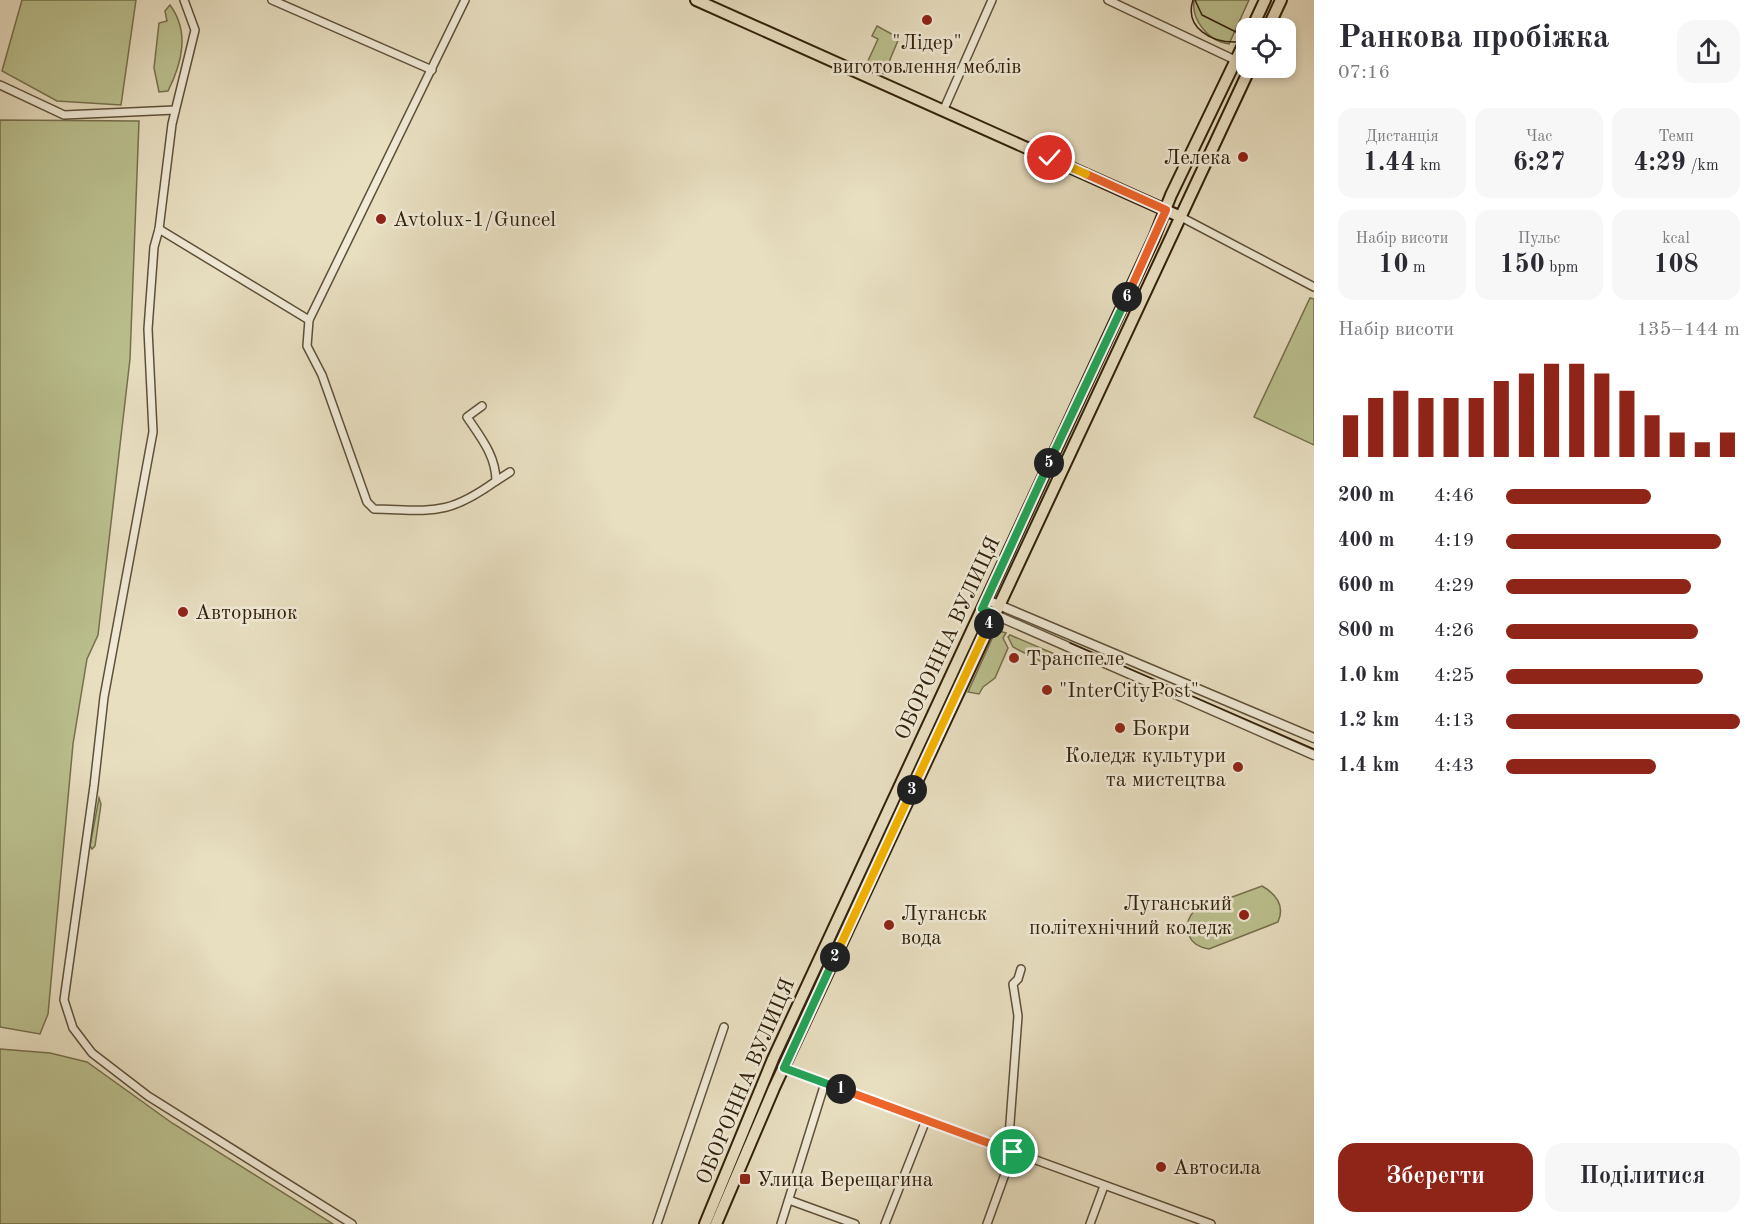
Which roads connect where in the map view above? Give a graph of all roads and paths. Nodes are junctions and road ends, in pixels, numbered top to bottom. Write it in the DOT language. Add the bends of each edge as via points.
graph roads {
  1 [pos="184,0"];
  2 [pos="272,0"];
  3 [pos="465,0"];
  4 [pos="696,0"];
  5 [pos="992,0"];
  6 [pos="1108,0"];
  7 [pos="1265,0"];
  8 [pos="1281,0"];
  9 [pos="1257,18"];
  10 [pos="1273,18"];
  11 [pos="1236,56"];
  12 [pos="1234,60"];
  13 [pos="432,70"];
  14 [pos="1245,78"];
  15 [pos="0,85"];
  16 [pos="944,109"];
  17 [pos="175,110"];
  18 [pos="1166,210"];
  19 [pos="1181,217"];
  20 [pos="159,229"];
  21 [pos="1314,287"];
  22 [pos="309,320"];
  23 [pos="482,406"];
  24 [pos="510,472"];
  25 [pos="496,481"];
  26 [pos="985,604"];
  27 [pos="996,609"];
  28 [pos="1082,638"];
  29 [pos="1075,652"];
  30 [pos="1314,738"];
  31 [pos="1314,755"];
  32 [pos="1021,969"];
  33 [pos="724,1027"];
  34 [pos="784,1068"];
  35 [pos="825,1083"];
  36 [pos="926,1120"];
  37 [pos="1011,1151"];
  38 [pos="1104,1186"];
  39 [pos="789,1200"];
  40 [pos="1195,1221"];
  41 [pos="352,1224"];
  42 [pos="657,1224"];
  43 [pos="705,1224"];
  44 [pos="716,1224"];
  45 [pos="781,1224"];
  46 [pos="855,1224"];
  47 [pos="885,1224"];
  48 [pos="987,1224"];
  49 [pos="1090,1224"];
  50 [pos="1211,1224"];
  1 -- 17 [label="street" via="195,30"];
  2 -- 13 [label="street"];
  3 -- 13 [label="street"];
  4 -- 16 [label="main road"];
  5 -- 16 [label="street"];
  6 -- 12 [label="street"];
  7 -- 9 [label="main road"];
  8 -- 10 [label="main road"];
  11 -- 12 [label="main road, ОБОРОННА ВУЛИЦЯ"];
  12 -- 18 [label="main road, ОБОРОННА ВУЛИЦЯ"];
  13 -- 22 [label="street"];
  14 -- 19 [label="main road, ОБОРОННА ВУЛИЦЯ"];
  15 -- 17 [label="street" via="64,115"];
  16 -- 18 [label="main road"];
  17 -- 20 [label="street"];
  18 -- 19 [label="main road"];
  18 -- 26 [label="main road, ОБОРОННА ВУЛИЦЯ"];
  19 -- 21 [label="street"];
  19 -- 27 [label="main road, ОБОРОННА ВУЛИЦЯ"];
  20 -- 22 [label="street"];
  20 -- 41 [label="street" via="154,247 148,329 153,432 104,697 64,999 74,1028 92,1053 148,1096"];
  22 -- 25 [label="street" via="307,346 322,375 367,502 374,509 450,509"];
  23 -- 25 [label="street" via="467,417 491,454"];
  24 -- 25 [label="street"];
  26 -- 27 [label="street"];
  26 -- 43 [label="main road, ОБОРОННА ВУЛИЦЯ" via="773,1059"];
  27 -- 28 [label="street"];
  27 -- 29 [label="street"];
  27 -- 34 [label="main road, ОБОРОННА ВУЛИЦЯ"];
  28 -- 29 [label="street"];
  28 -- 30 [label="street"];
  29 -- 31 [label="street"];
  32 -- 37 [label="street" via="1013,984 1018,1016"];
  33 -- 42 [label="street"];
  34 -- 35 [label="street"];
  34 -- 44 [label="main road, ОБОРОННА ВУЛИЦЯ"];
  35 -- 36 [label="street"];
  35 -- 39 [label="street"];
  36 -- 37 [label="street"];
  36 -- 47 [label="street"];
  37 -- 38 [label="street"];
  37 -- 48 [label="street"];
  38 -- 40 [label="street"];
  38 -- 49 [label="street"];
  39 -- 45 [label="street"];
  39 -- 46 [label="street"];
  40 -- 50 [label="street"];
}
